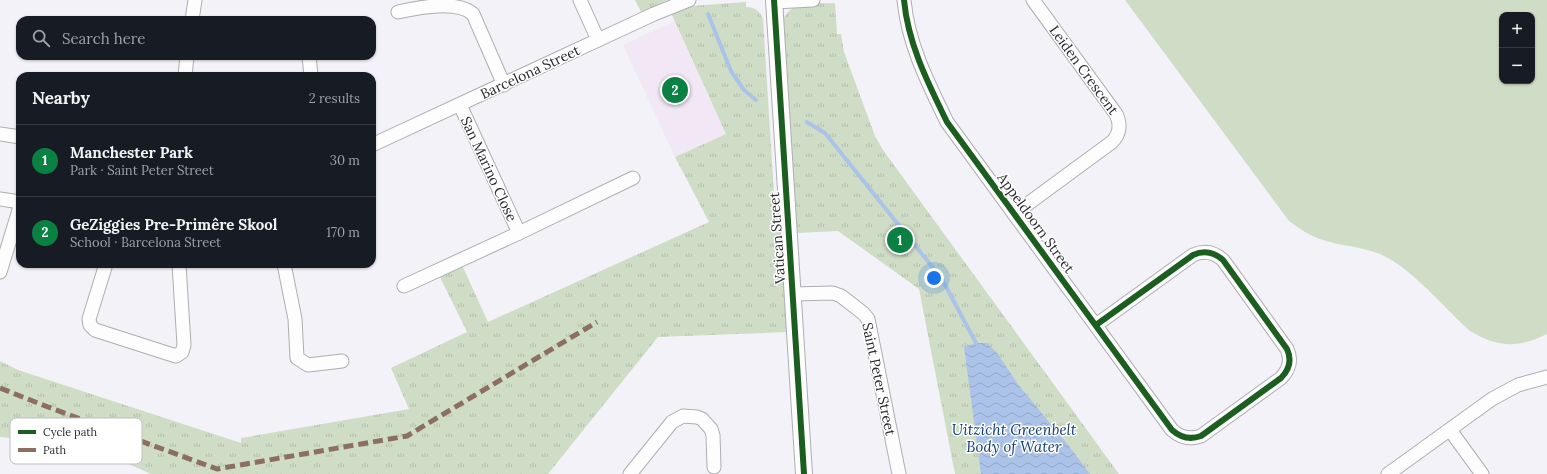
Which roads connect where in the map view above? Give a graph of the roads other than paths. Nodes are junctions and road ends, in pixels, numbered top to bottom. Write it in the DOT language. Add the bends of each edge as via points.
graph roads {
  1 [pos="195,0"];
  2 [pos="580,0"];
  3 [pos="689,0"];
  4 [pos="813,0"];
  5 [pos="904,0"];
  6 [pos="1033,0"];
  7 [pos="774,1"];
  8 [pos="398,12"];
  9 [pos="195,16"];
  10 [pos="598,40"];
  11 [pos="187,60"];
  12 [pos="309,60"];
  13 [pos="185,72"];
  14 [pos="311,72"];
  15 [pos="504,85"];
  16 [pos="460,105"];
  17 [pos="0,134"];
  18 [pos="16,136"];
  19 [pos="376,143"];
  20 [pos="632,178"];
  21 [pos="0,199"];
  22 [pos="16,201"];
  23 [pos="1014,214"];
  24 [pos="16,219"];
  25 [pos="519,233"];
  26 [pos="105,268"];
  27 [pos="179,268"];
  28 [pos="285,268"];
  29 [pos="0,272"];
  30 [pos="404,286"];
  31 [pos="792,294"];
  32 [pos="1096,324"];
  33 [pos="342,362"];
  34 [pos="1547,377"];
  35 [pos="1450,430"];
  36 [pos="714,468"];
  37 [pos="630,474"];
  38 [pos="804,474"];
  39 [pos="899,474"];
  40 [pos="1388,474"];
  41 [pos="1482,474"];
  1 -- 9 [label="street"];
  2 -- 10 [label="street"];
  3 -- 10 [label="street, Barcelona Street"];
  4 -- 7 [label="street"];
  5 -- 23 [label="street, Appeldoorn Street" via="913,44 947,122"];
  6 -- 23 [label="street, Leiden Crescent" via="1116,114 1119,119 1119,130 1112,142"];
  7 -- 31 [label="street, Vatican Street"];
  8 -- 15 [label="street" via="450,2 469,8"];
  10 -- 15 [label="street, Barcelona Street"];
  11 -- 13 [label="street"];
  12 -- 14 [label="street"];
  15 -- 16 [label="street, Barcelona Street"];
  16 -- 19 [label="street, Barcelona Street"];
  16 -- 25 [label="street, San Marino Close"];
  17 -- 18 [label="street"];
  20 -- 25 [label="street, San Marino Close"];
  21 -- 22 [label="street"];
  23 -- 32 [label="street, Appeldoorn Street"];
  24 -- 29 [label="street"];
  25 -- 30 [label="street, San Marino Close"];
  26 -- 27 [label="street" via="89,319 90,325 95,330 176,356 182,352 184,345"];
  28 -- 33 [label="street" via="295,319 297,358 308,365"];
  31 -- 38 [label="street, Vatican Street"];
  31 -- 39 [label="street, Saint Peter Street" via="833,293 841,296 868,319"];
  32 -- 32 [label="street, Appeldoorn Street" via="1192,255 1206,252 1223,260 1287,349 1289,364 1281,378 1201,436 1187,438 1172,430"];
  34 -- 35 [label="street" via="1504,391"];
  35 -- 40 [label="street"];
  35 -- 41 [label="street"];
  36 -- 37 [label="street" via="711,429 702,419 684,416 672,422"];
}
